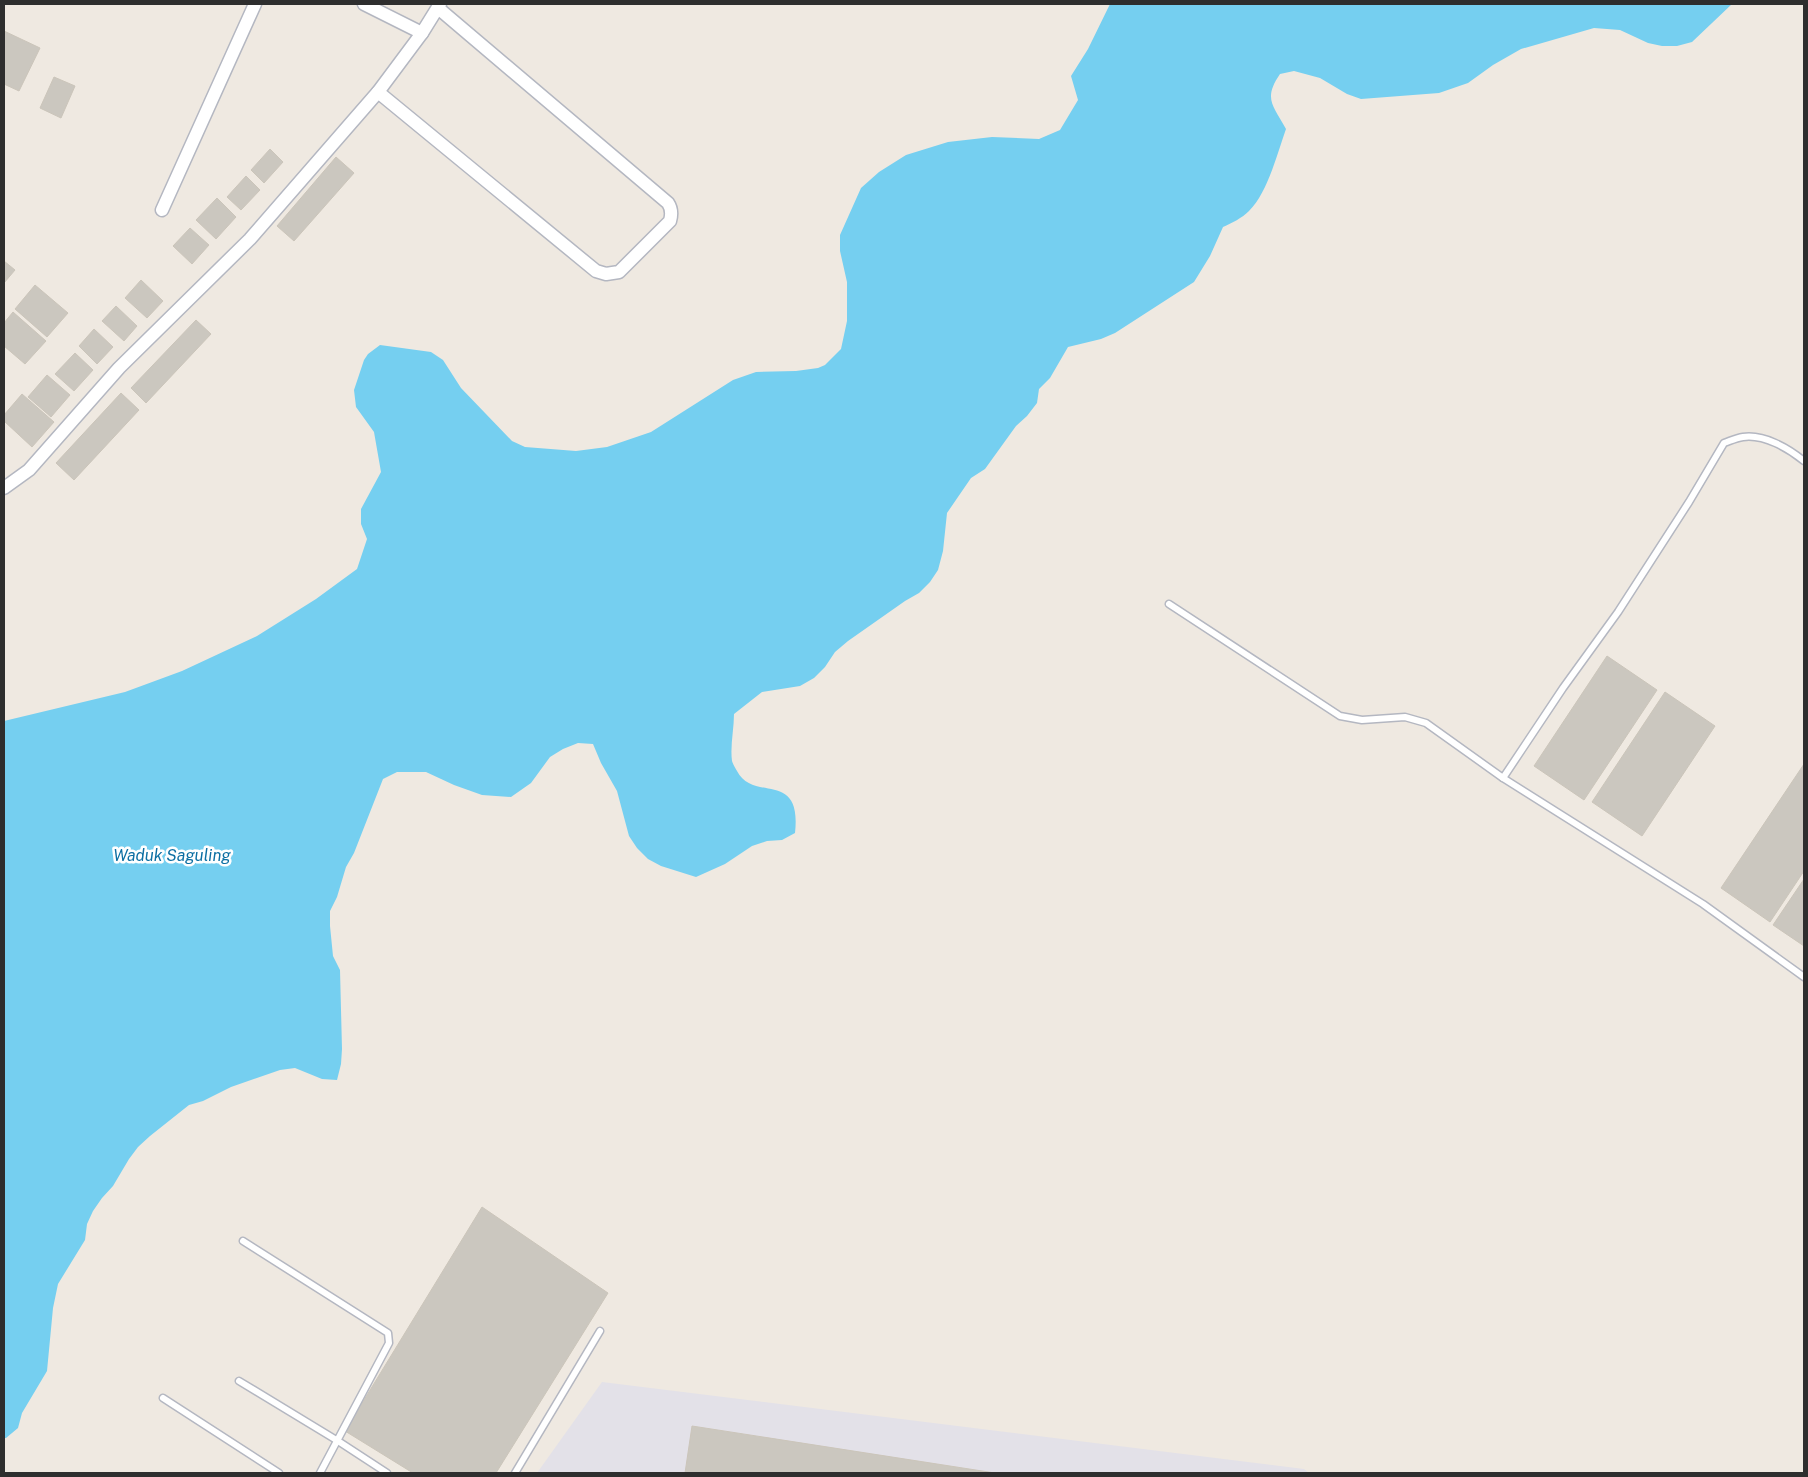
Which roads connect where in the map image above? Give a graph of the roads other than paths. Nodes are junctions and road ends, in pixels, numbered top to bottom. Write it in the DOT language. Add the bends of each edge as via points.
graph roads {
  1 [pos="254,4"];
  2 [pos="364,4"];
  3 [pos="439,6"];
  4 [pos="422,33"];
  5 [pos="378,92"];
  6 [pos="162,210"];
  7 [pos="1804,461"];
  8 [pos="4,488"];
  9 [pos="1169,604"];
  10 [pos="1503,778"];
  11 [pos="1804,977"];
  12 [pos="243,1241"];
  13 [pos="600,1331"];
  14 [pos="240,1381"];
  15 [pos="163,1398"];
  16 [pos="338,1441"];
  17 [pos="280,1473"];
  18 [pos="320,1473"];
  19 [pos="387,1473"];
  20 [pos="515,1473"];
  1 -- 6 [label="street"];
  2 -- 4 [label="street"];
  3 -- 4 [label="street"];
  3 -- 5 [label="street" via="668,203 672,215 670,221 619,272 606,274 596,271"];
  4 -- 5 [label="street"];
  5 -- 8 [label="street" via="250,239 119,368 29,470"];
  7 -- 10 [label="lane" via="1761,438 1724,443 1690,502 1618,612"];
  9 -- 10 [label="lane" via="1340,716 1362,720 1405,717 1426,723"];
  10 -- 11 [label="lane" via="1703,904"];
  12 -- 16 [label="lane" via="388,1332 389,1342"];
  13 -- 20 [label="lane"];
  14 -- 16 [label="lane"];
  15 -- 17 [label="lane"];
  16 -- 18 [label="lane"];
  16 -- 19 [label="lane"];
}
